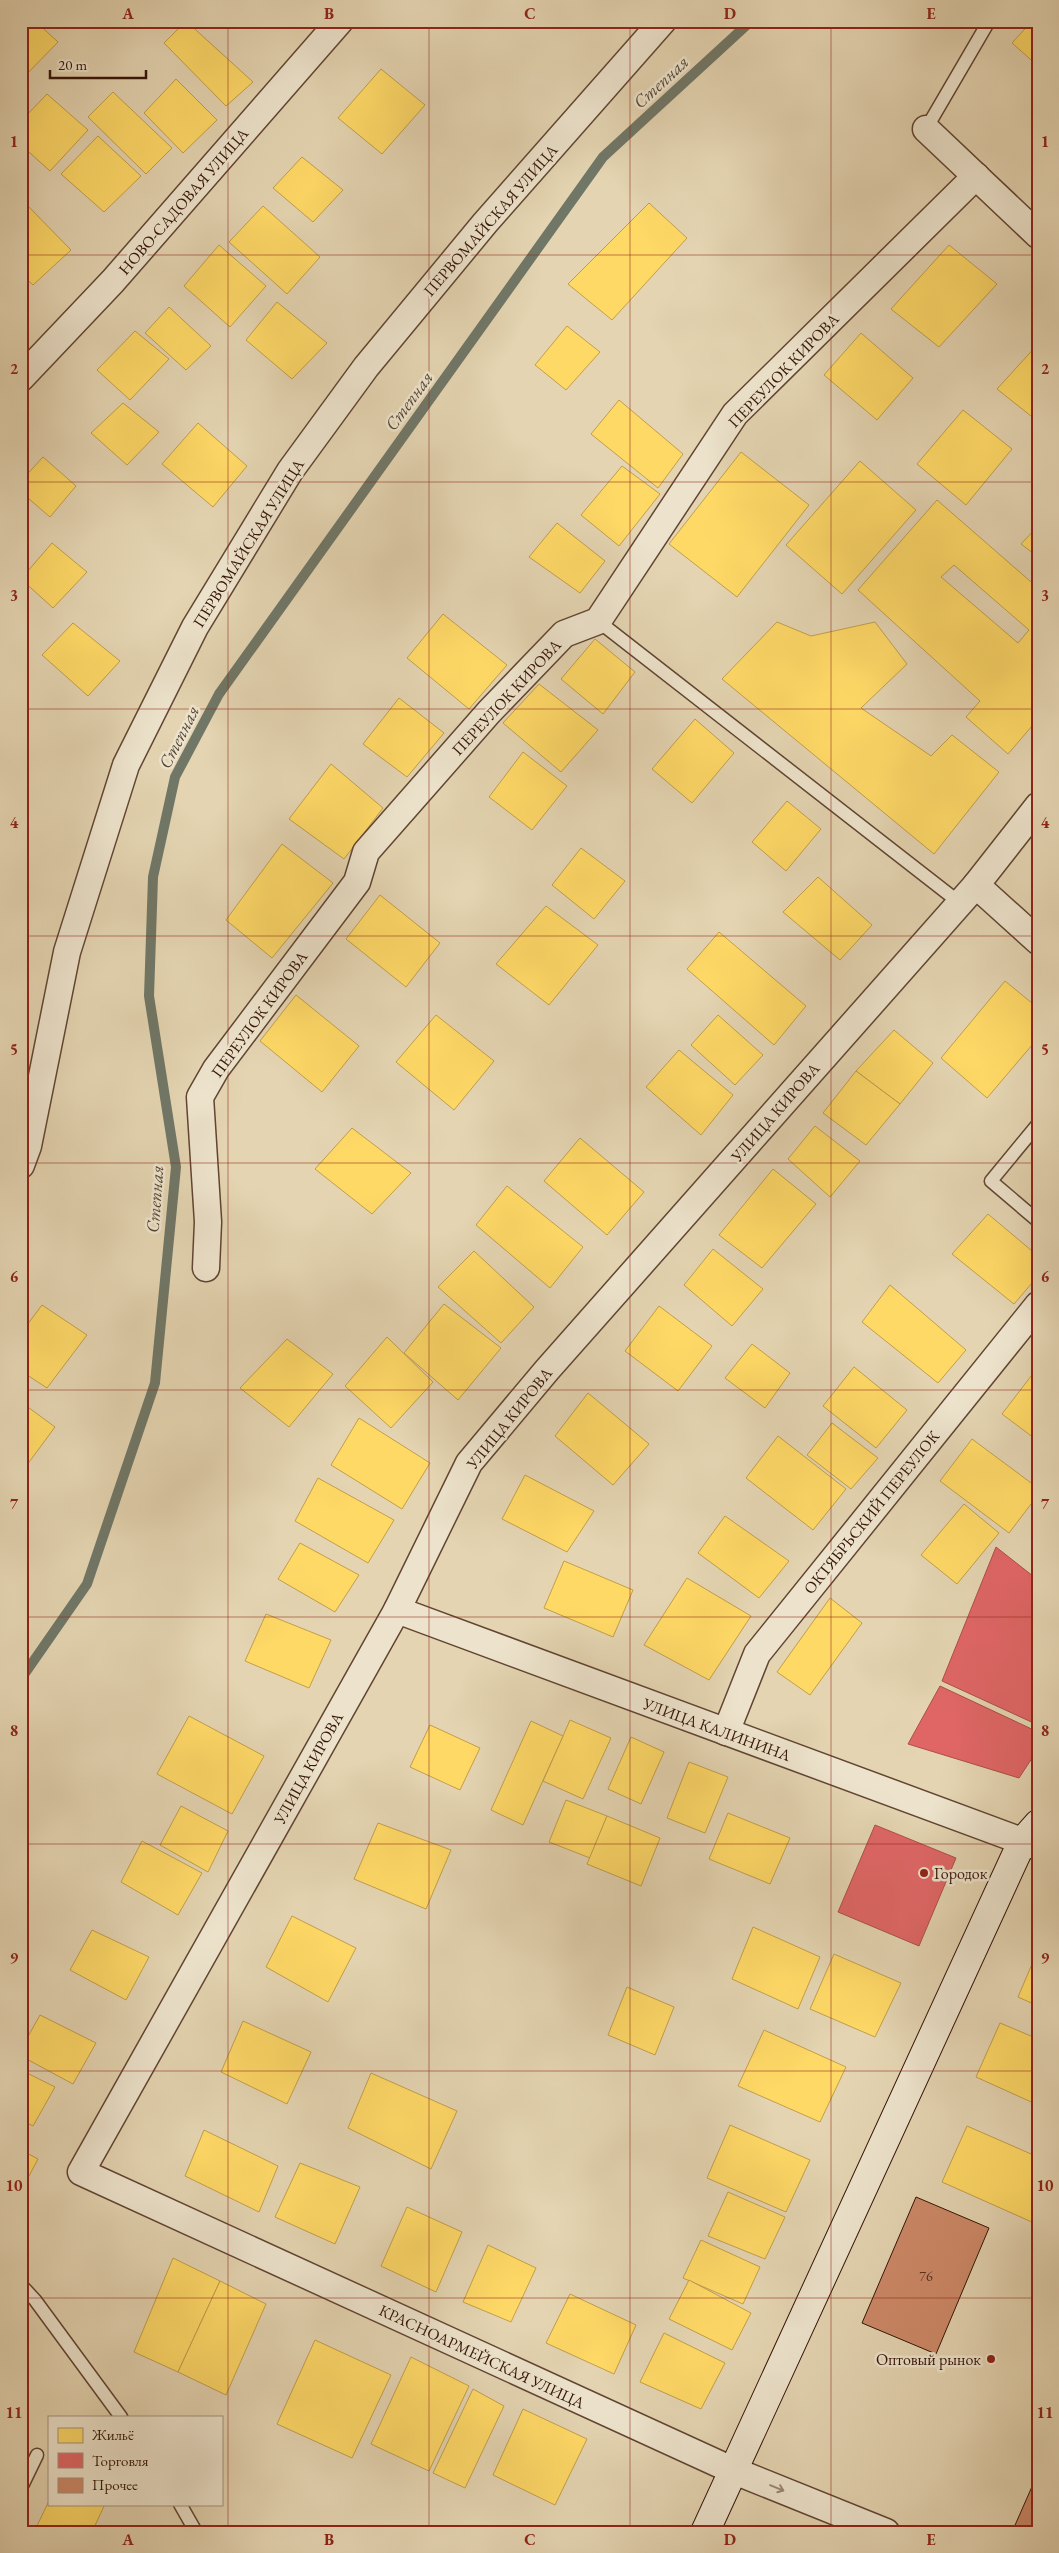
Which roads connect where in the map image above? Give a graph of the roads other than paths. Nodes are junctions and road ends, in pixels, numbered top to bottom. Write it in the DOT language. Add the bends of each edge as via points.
graph roads {
  1 [pos="340,21"];
  2 [pos="663,21"];
  3 [pos="989,21"];
  4 [pos="926,129"];
  5 [pos="976,176"];
  6 [pos="1038,235"];
  7 [pos="21,378"];
  8 [pos="598,621"];
  9 [pos="1038,806"];
  10 [pos="968,894"];
  11 [pos="1038,942"];
  12 [pos="1038,1124"];
  13 [pos="21,1165"];
  14 [pos="1038,1221"];
  15 [pos="206,1268"];
  16 [pos="1038,1305"];
  17 [pos="396,1610"];
  18 [pos="726,1732"];
  19 [pos="1033,1838"];
  20 [pos="80,2172"];
  21 [pos="21,2286"];
  22 [pos="120,2416"];
  23 [pos="37,2455"];
  24 [pos="732,2470"];
  25 [pos="21,2488"];
  26 [pos="181,2506"];
  27 [pos="196,2532"];
  28 [pos="705,2532"];
  29 [pos="886,2532"];
  1 -- 7 [label="street, НОВО-САДОВАЯ УЛИЦА" via="113,281"];
  2 -- 13 [label="street, ПЕРВОМАЙСКАЯ УЛИЦА" via="485,223 366,367 290,471 195,627 126,765 67,952 28,1146"];
  3 -- 4 [label="lane"];
  4 -- 5 [label="street"];
  5 -- 6 [label="street"];
  5 -- 8 [label="street, ПЕРЕУЛОК КИРОВА" via="735,414"];
  8 -- 10 [label="lane"];
  8 -- 15 [label="street, ПЕРЕУЛОК КИРОВА" via="564,634 489,712 366,852 357,882 216,1070 200,1097 208,1222"];
  9 -- 10 [label="street, УЛИЦА КИРОВА"];
  10 -- 11 [label="street"];
  10 -- 17 [label="street, УЛИЦА КИРОВА" via="469,1463"];
  12 -- 14 [label="lane" via="991,1181"];
  16 -- 18 [label="street, ОКТЯБРЬСКИЙ ПЕРЕУЛОК" via="757,1654"];
  17 -- 18 [label="street, УЛИЦА КАЛИНИНА"];
  17 -- 20 [label="street, УЛИЦА КИРОВА"];
  18 -- 19 [label="street, УЛИЦА КАЛИНИНА"];
  19 -- 24 [label="main road"];
  20 -- 24 [label="street, КРАСНОАРМЕЙСКАЯ УЛИЦА"];
  21 -- 22 [label="lane" via="35,2300"];
  23 -- 25 [label="lane"];
  24 -- 28 [label="main road"];
  24 -- 29 [label="street, КРАСНОАРМЕЙСКАЯ УЛИЦА, one-way"];
  26 -- 27 [label="lane"];
}
